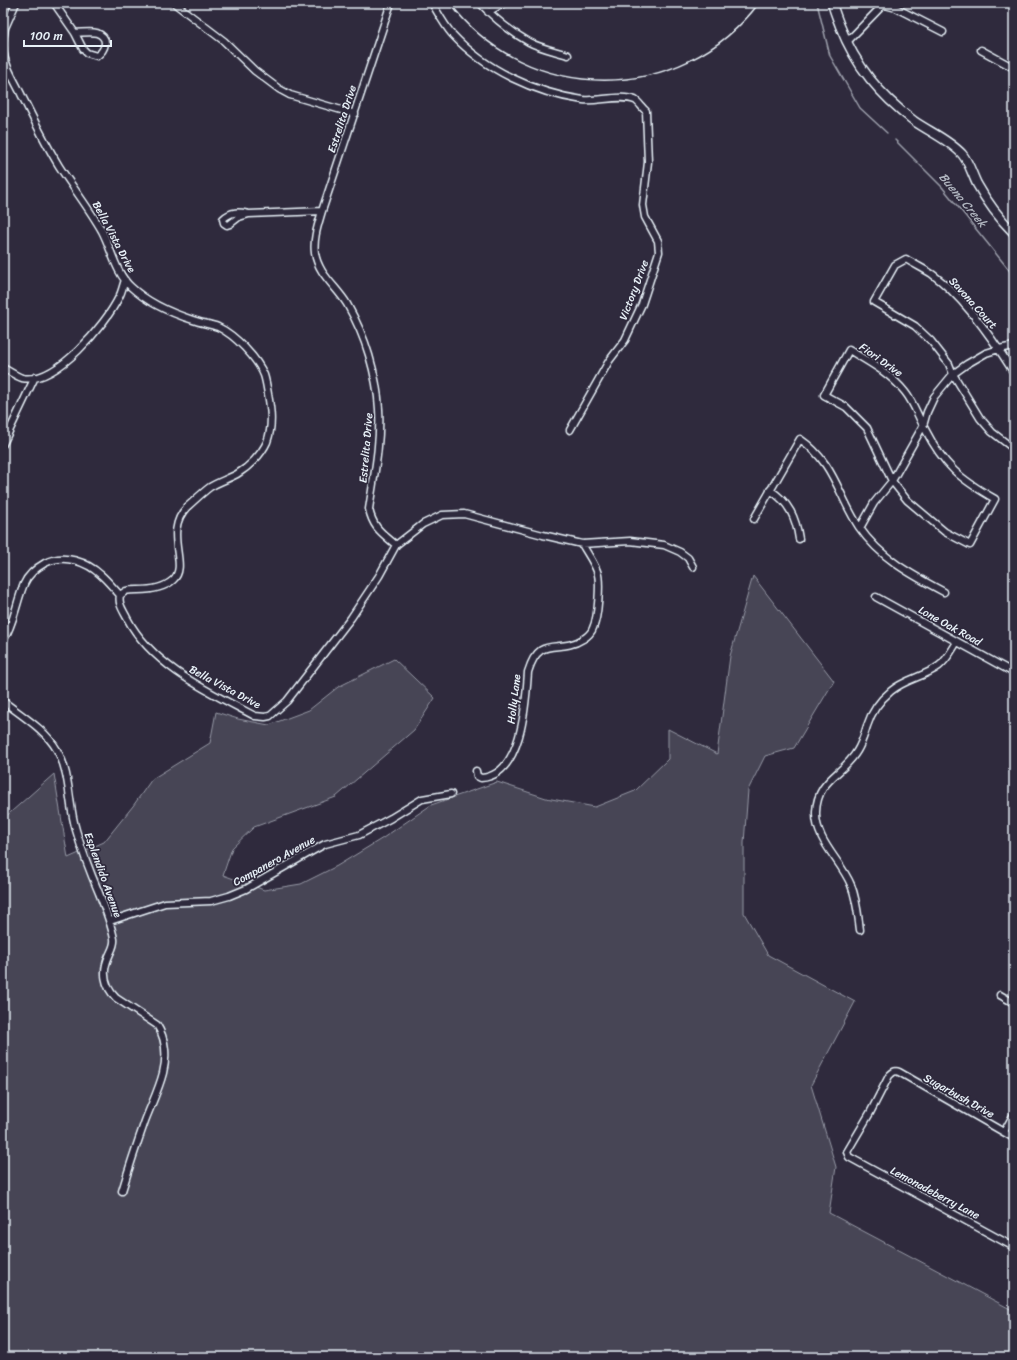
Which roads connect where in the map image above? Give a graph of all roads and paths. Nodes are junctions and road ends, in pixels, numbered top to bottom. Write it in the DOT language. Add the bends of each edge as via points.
graph roads {
  1 [pos="16,3"];
  2 [pos="54,3"];
  3 [pos="174,3"];
  4 [pos="391,3"];
  5 [pos="432,3"];
  6 [pos="480,3"];
  7 [pos="504,3"];
  8 [pos="832,3"];
  9 [pos="488,12"];
  10 [pos="943,32"];
  11 [pos="75,33"];
  12 [pos="3,40"];
  13 [pos="847,42"];
  14 [pos="3,48"];
  15 [pos="981,50"];
  16 [pos="568,55"];
  17 [pos="1014,68"];
  18 [pos="355,114"];
  19 [pos="322,212"];
  20 [pos="249,214"];
  21 [pos="1014,232"];
  22 [pos="124,280"];
  23 [pos="1014,346"];
  24 [pos="999,348"];
  25 [pos="3,368"];
  26 [pos="1014,373"];
  27 [pos="953,374"];
  28 [pos="35,377"];
  29 [pos="923,426"];
  30 [pos="570,430"];
  31 [pos="3,444"];
  32 [pos="1014,449"];
  33 [pos="892,481"];
  34 [pos="770,490"];
  35 [pos="754,519"];
  36 [pos="860,528"];
  37 [pos="799,539"];
  38 [pos="582,544"];
  39 [pos="396,545"];
  40 [pos="693,567"];
  41 [pos="944,592"];
  42 [pos="120,595"];
  43 [pos="876,597"];
  44 [pos="3,641"];
  45 [pos="957,642"];
  46 [pos="1014,673"];
  47 [pos="3,702"];
  48 [pos="476,771"];
  49 [pos="451,794"];
  50 [pos="110,921"];
  51 [pos="860,930"];
  52 [pos="1000,995"];
  53 [pos="1014,1002"];
  54 [pos="1014,1114"];
  55 [pos="1004,1132"];
  56 [pos="1014,1138"];
  57 [pos="848,1155"];
  58 [pos="122,1191"];
  59 [pos="1014,1247"];
  1 -- 12 [label="street" via="5,28"];
  2 -- 11 [label="street"];
  3 -- 18 [label="street" via="224,41 255,71 279,89 290,95"];
  4 -- 18 [label="street, Estrelita Drive"];
  5 -- 30 [label="street, Victory Drive" via="451,33 471,52 510,77 539,89 584,100 629,99 636,101 646,111 648,162 643,204 645,217 658,241 659,252 642,304 625,340 609,361"];
  6 -- 9 [label="street"];
  7 -- 9 [label="street"];
  8 -- 13 [label="main road"];
  9 -- 16 [label="street" via="530,43"];
  10 -- 13 [label="street" via="885,5"];
  11 -- 11 [label="street" via="87,53 97,56 105,47 104,38 98,33"];
  13 -- 21 [label="main road" via="866,75 880,91 915,121 960,153 968,163 984,196"];
  14 -- 22 [label="street, Bella Vista Drive" via="6,63 45,142 99,227"];
  15 -- 17 [label="street"];
  18 -- 19 [label="street, Estrelita Drive"];
  19 -- 20 [label="street"];
  19 -- 39 [label="street, Estrelita Drive" via="315,239 318,265 347,304 361,332 374,375 379,431 370,514 378,530"];
  22 -- 28 [label="street" via="120,296 92,337 71,357 47,374"];
  22 -- 42 [label="street, Bella Vista Drive" via="141,296 192,320 217,327 241,344 258,363 265,377 271,427 266,443 250,464 237,474 211,486 181,515 175,535 180,566 174,579 164,586 126,591"];
  23 -- 24 [label="street"];
  24 -- 26 [label="street"];
  24 -- 27 [label="street" via="986,353"];
  24 -- 27 [label="street, Savona Court" via="950,289 932,274 906,259 898,262 874,302 915,326 931,341 949,364"];
  25 -- 28 [label="street" via="22,378"];
  27 -- 29 [label="street" via="934,397"];
  27 -- 32 [label="street" via="980,418 1000,439"];
  28 -- 31 [label="street"];
  29 -- 33 [label="street"];
  29 -- 33 [label="street" via="934,448 954,471 970,485 995,499 970,545 945,532 907,500"];
  29 -- 33 [label="street, Fiori Drive" via="913,405 896,382 848,350 824,395 846,407 867,428"];
  33 -- 36 [label="street" via="874,503"];
  34 -- 35 [label="street"];
  34 -- 36 [label="street" via="800,440 824,461"];
  34 -- 37 [label="street" via="776,493 791,511"];
  36 -- 41 [label="street" via="878,550 903,570"];
  38 -- 39 [label="street" via="464,514 442,515 424,524"];
  38 -- 40 [label="street" via="630,541 664,545 688,558"];
  38 -- 48 [label="street, Holly Lane" via="598,572 598,602 593,629 577,642 546,647 535,655 528,672 520,735 515,751 507,764 496,774 481,778 477,776"];
  39 -- 42 [label="street, Bella Vista Drive" via="351,618 287,700 270,716 265,717 255,716 181,675 147,646 131,625 119,602"];
  42 -- 44 [label="street" via="90,567 67,559 52,559 38,567 25,582"];
  43 -- 45 [label="street, Lone Oak Road"];
  45 -- 46 [label="street, Lone Oak Road"];
  45 -- 51 [label="street" via="939,666 906,680 877,706 856,752 822,788 816,812 818,828 851,885"];
  47 -- 50 [label="street, Esplendido Avenue" via="49,738 59,754 67,778 75,829"];
  49 -- 50 [label="street, Companero Avenue" via="422,799 360,835 316,849 229,896 211,901 165,903"];
  50 -- 58 [label="street, Esplendido Avenue" via="114,940 105,969 106,984 116,998 157,1025 165,1054 163,1072"];
  52 -- 53 [label="street"];
  54 -- 55 [label="street"];
  55 -- 56 [label="street, Sugarbush Drive"];
  55 -- 57 [label="street, Sugarbush Drive" via="895,1071 889,1076 850,1146"];
  57 -- 59 [label="street, Lemonadeberry Lane"];
}
